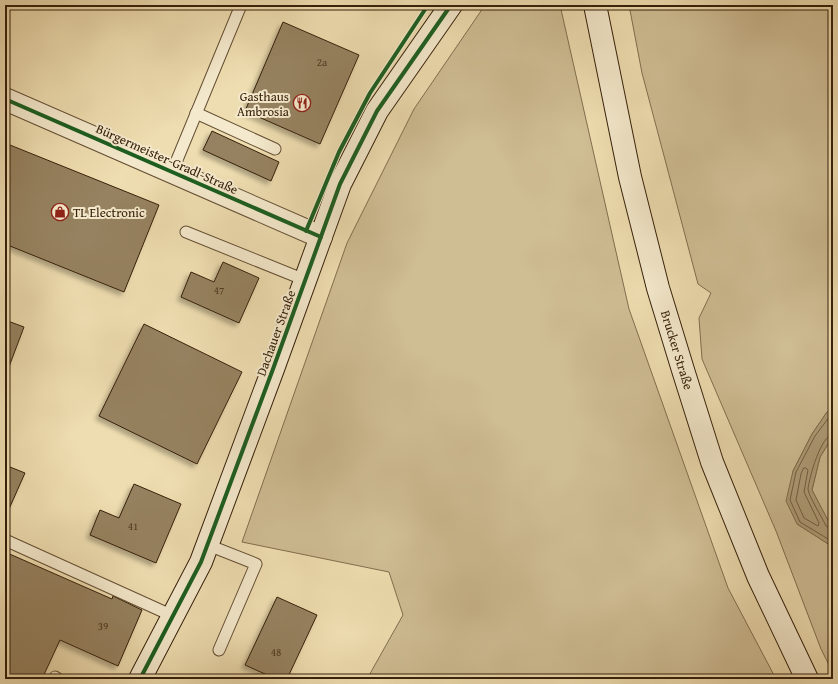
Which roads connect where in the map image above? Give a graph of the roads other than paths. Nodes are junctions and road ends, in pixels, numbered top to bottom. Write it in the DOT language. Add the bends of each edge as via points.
graph roads {
  1 [pos="241,5"];
  2 [pos="450,5"];
  3 [pos="595,5"];
  4 [pos="5,99"];
  5 [pos="196,114"];
  6 [pos="275,148"];
  7 [pos="172,172"];
  8 [pos="186,232"];
  9 [pos="321,237"];
  10 [pos="305,280"];
  11 [pos="5,540"];
  12 [pos="208,545"];
  13 [pos="173,616"];
  14 [pos="219,650"];
  15 [pos="140,679"];
  16 [pos="807,679"];
  1 -- 5 [label="lane"];
  2 -- 9 [label="street, Dachauer Straße" via="377,111 340,184"];
  3 -- 16 [label="street, Brucker Straße" via="630,177 658,288 685,377 712,462 758,576"];
  4 -- 7 [label="street, Bürgermeister-Gradl-Straße"];
  5 -- 6 [label="lane"];
  5 -- 7 [label="lane"];
  7 -- 9 [label="street, Bürgermeister-Gradl-Straße"];
  8 -- 10 [label="lane"];
  9 -- 10 [label="street, Dachauer Straße"];
  10 -- 12 [label="street, Dachauer Straße"];
  11 -- 13 [label="lane"];
  12 -- 13 [label="street, Dachauer Straße" via="202,562"];
  12 -- 14 [label="lane" via="256,564"];
  13 -- 15 [label="street, Dachauer Straße"];
}
